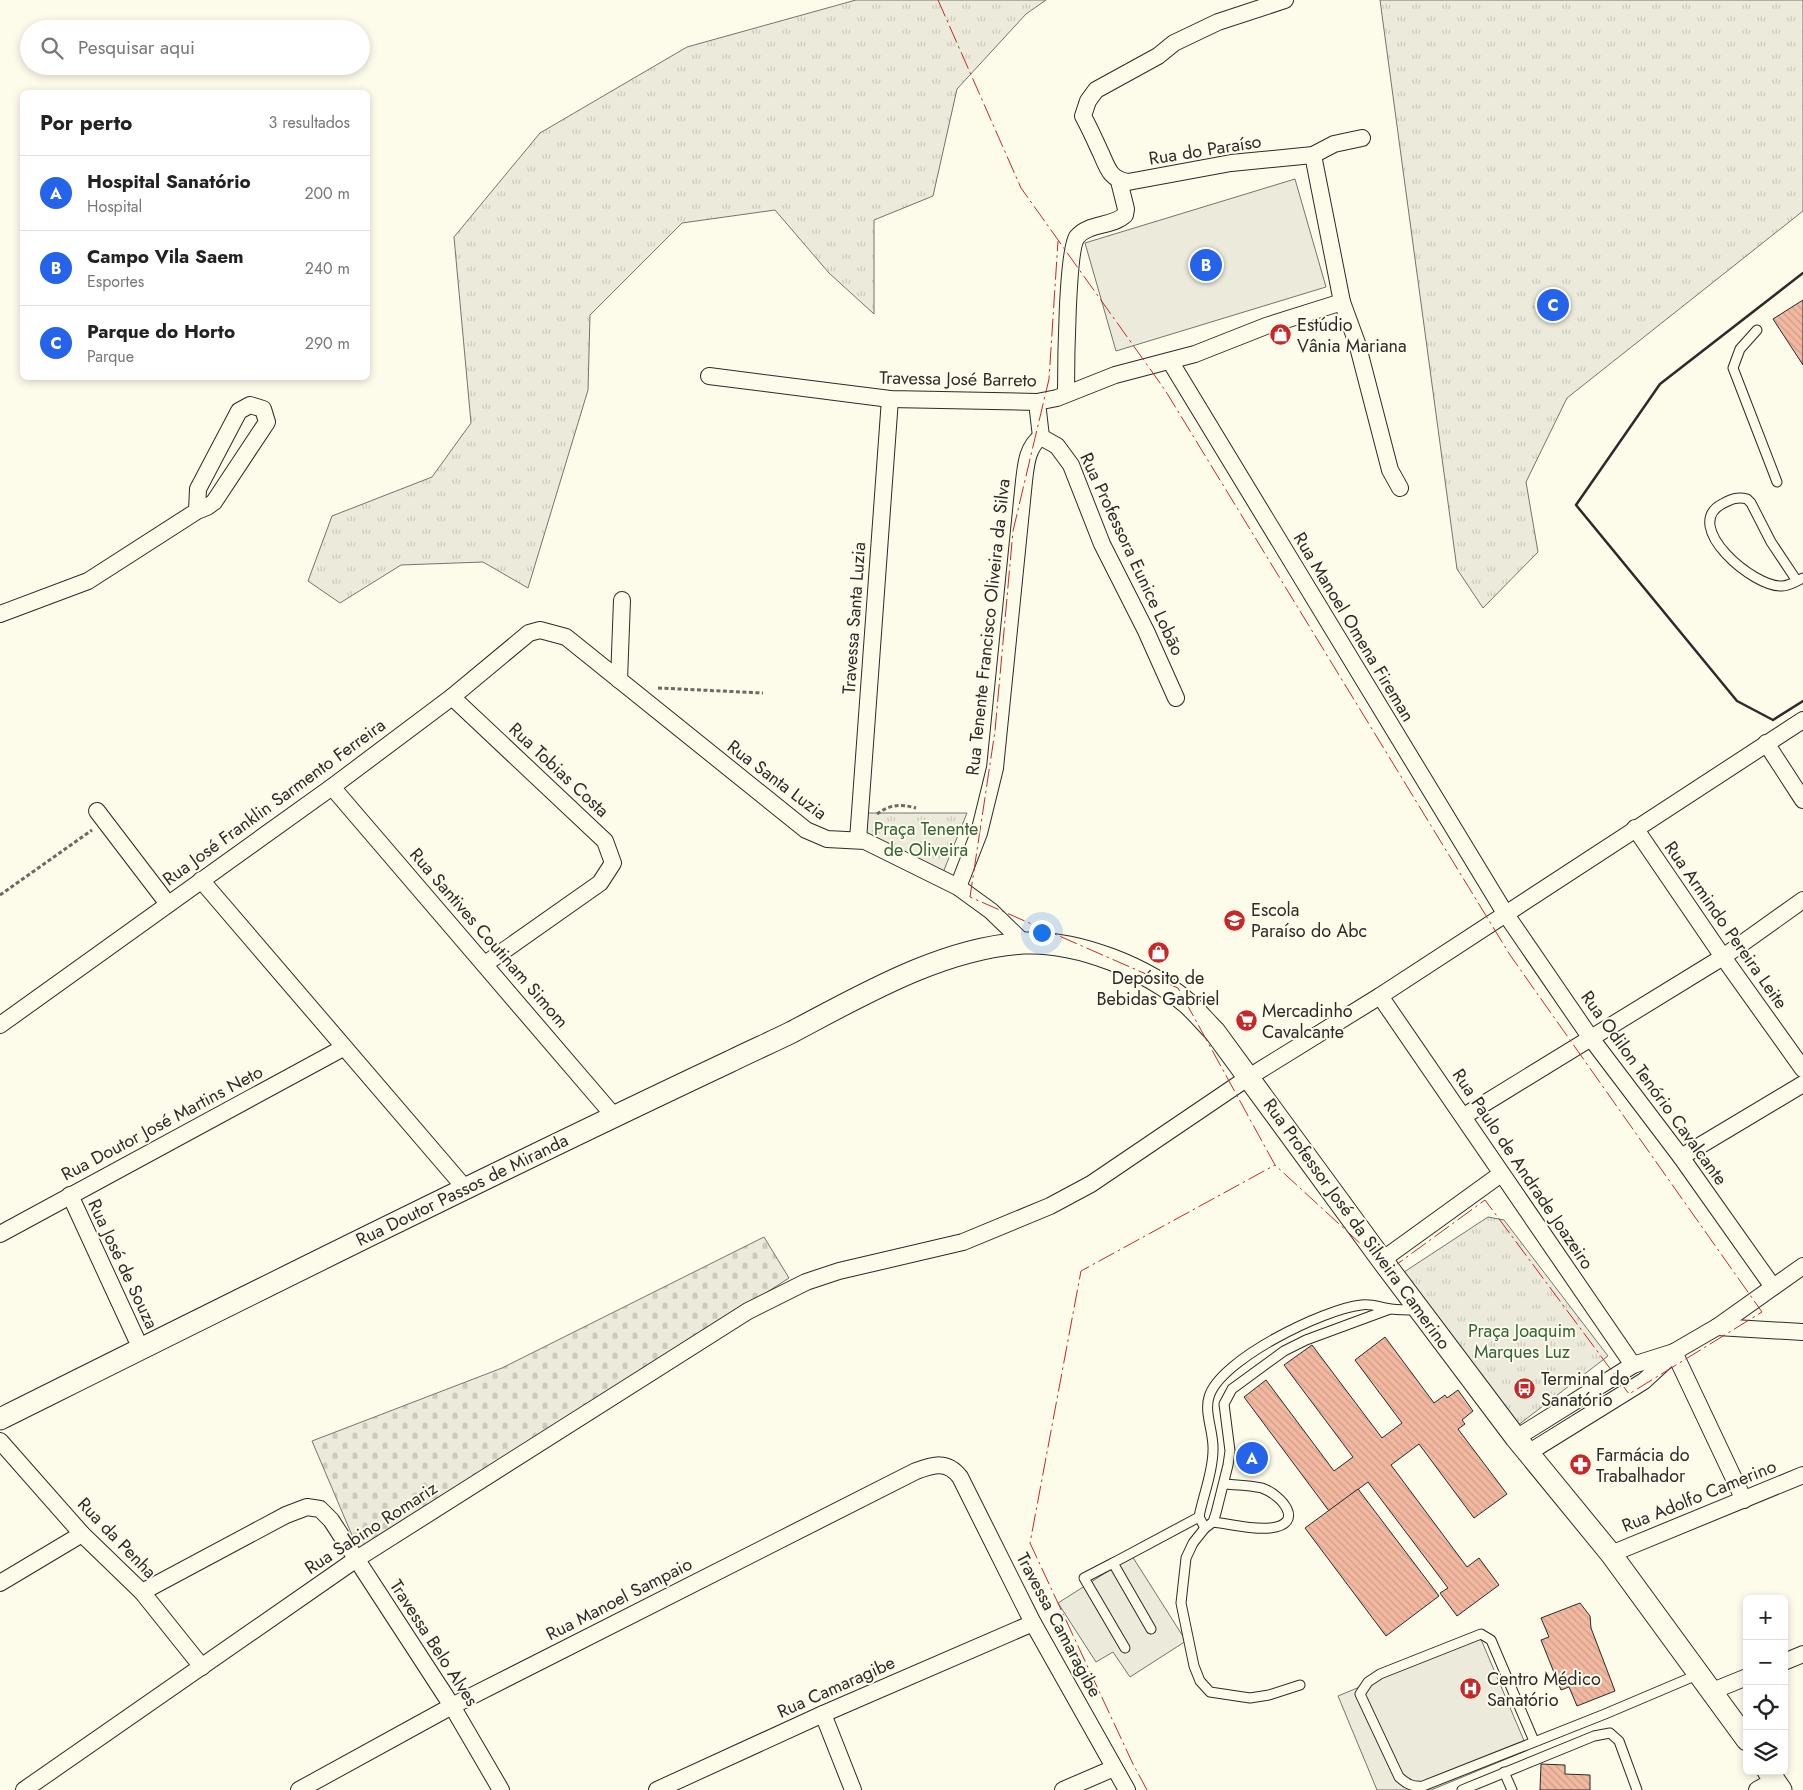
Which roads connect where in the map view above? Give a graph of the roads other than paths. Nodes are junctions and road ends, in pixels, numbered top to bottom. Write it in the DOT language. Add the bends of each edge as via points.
graph roads {
  1 [pos="1285,0"];
  2 [pos="1362,138"];
  3 [pos="1313,155"];
  4 [pos="1119,181"];
  5 [pos="1342,302"];
  6 [pos="1758,330"];
  7 [pos="1170,361"];
  8 [pos="709,376"];
  9 [pos="1066,393"];
  10 [pos="890,399"];
  11 [pos="1037,402"];
  12 [pos="1042,437"];
  13 [pos="1777,482"];
  14 [pos="1400,488"];
  15 [pos="197,511"];
  16 [pos="1800,579"];
  17 [pos="622,600"];
  18 [pos="0,614"];
  19 [pos="572,642"];
  20 [pos="623,684"];
  21 [pos="452,697"];
  22 [pos="1176,698"];
  23 [pos="1803,720"];
  24 [pos="1766,743"];
  25 [pos="332,787"];
  26 [pos="1803,800"];
  27 [pos="101,816"];
  28 [pos="1635,828"];
  29 [pos="859,834"];
  30 [pos="200,880"];
  31 [pos="958,887"];
  32 [pos="1803,900"];
  33 [pos="168,904"];
  34 [pos="1505,913"];
  35 [pos="1024,943"];
  36 [pos="1723,957"];
  37 [pos="485,964"];
  38 [pos="927,968"];
  39 [pos="1380,996"];
  40 [pos="0,1024"];
  41 [pos="1590,1037"];
  42 [pos="343,1048"];
  43 [pos="1803,1069"];
  44 [pos="1249,1077"];
  45 [pos="1803,1084"];
  46 [pos="614,1116"];
  47 [pos="1464,1116"];
  48 [pos="1681,1158"];
  49 [pos="1501,1174"];
  50 [pos="465,1188"];
  51 [pos="70,1196"];
  52 [pos="0,1234"];
  53 [pos="1382,1260"];
  54 [pos="1803,1266"];
  55 [pos="1772,1287"];
  56 [pos="1390,1309"];
  57 [pos="1421,1310"];
  58 [pos="1717,1327"];
  59 [pos="1803,1332"];
  60 [pos="141,1349"];
  61 [pos="1674,1352"];
  62 [pos="1633,1365"];
  63 [pos="0,1419"];
  64 [pos="0,1440"];
  65 [pos="1522,1445"];
  66 [pos="1803,1475"];
  67 [pos="960,1477"];
  68 [pos="1224,1484"];
  69 [pos="1744,1500"];
  70 [pos="1199,1517"];
  71 [pos="1213,1522"];
  72 [pos="1205,1528"];
  73 [pos="82,1534"];
  74 [pos="1611,1554"];
  75 [pos="355,1560"];
  76 [pos="1113,1562"];
  77 [pos="0,1583"];
  78 [pos="142,1592"];
  79 [pos="1033,1623"];
  80 [pos="1151,1629"];
  81 [pos="1125,1648"];
  82 [pos="1803,1654"];
  83 [pos="1788,1660"];
  84 [pos="202,1667"];
  85 [pos="1697,1675"];
  86 [pos="1743,1679"];
  87 [pos="1300,1685"];
  88 [pos="1710,1692"];
  89 [pos="452,1706"];
  90 [pos="823,1714"];
  91 [pos="1743,1735"];
  92 [pos="1534,1741"];
  93 [pos="1114,1768"];
  94 [pos="1504,1772"];
  95 [pos="24,1790"];
  96 [pos="298,1790"];
  97 [pos="501,1790"];
  98 [pos="656,1790"];
  99 [pos="853,1790"];
  100 [pos="1063,1790"];
  101 [pos="1127,1790"];
  102 [pos="1462,1790"];
  103 [pos="1512,1790"];
  104 [pos="1637,1790"];
  1 -- 4 [label="street" via="1193,33 1096,90 1083,116 1106,168"];
  2 -- 3 [label="street, Rua do Paraíso" via="1334,144"];
  3 -- 4 [label="street, Rua do Paraíso" via="1231,163 1141,181"];
  3 -- 5 [label="street"];
  4 -- 9 [label="street" via="1126,209 1124,215 1083,233 1072,246"];
  5 -- 7 [label="street, Travessa José Barreto" via="1275,322"];
  5 -- 14 [label="street" via="1367,378 1390,470"];
  6 -- 13 [label="lane" via="1740,349 1733,368"];
  7 -- 9 [label="street, Travessa José Barreto" via="1115,375"];
  7 -- 34 [label="street, Rua Manoel Omena Fireman"];
  8 -- 10 [label="street, Travessa José Barreto"];
  9 -- 11 [label="street, Travessa José Barreto"];
  10 -- 11 [label="street, Travessa José Barreto"];
  10 -- 29 [label="street, Travessa Santa Luzia"];
  11 -- 12 [label="street"];
  12 -- 22 [label="street, Rua Professora Eunice Lobão" via="1057,446 1070,465 1102,544"];
  12 -- 31 [label="street, Rua Tenente Francisco Oliveira da Silva" via="1035,441 1028,455 1024,481 995,768 979,833"];
  15 -- 15 [label="street" via="214,502 267,422 263,409 250,405 239,411 198,489"];
  15 -- 18 [label="street" via="88,582"];
  16 -- 16 [label="lane" via="1775,586 1749,574 1731,560 1710,532 1712,512 1731,499 1747,499 1771,542"];
  17 -- 20 [label="street"];
  19 -- 20 [label="street, Rua Santa Luzia"];
  19 -- 21 [label="street, Rua José Franklin Sarmento Ferreira" via="553,632 540,630 529,633"];
  20 -- 29 [label="street, Rua Santa Luzia" via="806,830 827,839"];
  21 -- 25 [label="street, Rua José Franklin Sarmento Ferreira"];
  21 -- 37 [label="street, Rua Tobias Costa" via="605,841 613,863 600,883"];
  23 -- 24 [label="street, Rua Sabino Romariz"];
  24 -- 26 [label="street"];
  24 -- 28 [label="street, Rua Sabino Romariz"];
  25 -- 30 [label="street, Rua José Franklin Sarmento Ferreira"];
  25 -- 37 [label="street, Rua Santives Coutinam Simom"];
  27 -- 33 [label="street"];
  28 -- 34 [label="street, Rua Sabino Romariz"];
  28 -- 36 [label="street, Rua Armindo Pereira Leite"];
  29 -- 31 [label="street, Rua Santa Luzia"];
  30 -- 33 [label="street, Rua José Franklin Sarmento Ferreira"];
  30 -- 42 [label="street"];
  31 -- 35 [label="street, Rua Santa Luzia" via="991,911"];
  32 -- 36 [label="street"];
  33 -- 40 [label="street, Rua José Franklin Sarmento Ferreira"];
  34 -- 39 [label="street, Rua Sabino Romariz"];
  34 -- 41 [label="street, Rua Odilon Tenório Cavalcante"];
  35 -- 38 [label="street, Rua Professor José da Silveira Camerino" via="968,953"];
  35 -- 44 [label="street, Rua Professor José da Silveira Camerino" via="1079,948 1156,981 1186,1002 1215,1032"];
  36 -- 41 [label="street"];
  36 -- 43 [label="street, Rua Armindo Pereira Leite"];
  37 -- 46 [label="street, Rua Santives Coutinam Simom"];
  38 -- 46 [label="street, Rua Doutor Passos de Miranda" via="864,994"];
  39 -- 44 [label="street, Rua Sabino Romariz"];
  39 -- 47 [label="street, Rua Paulo de Andrade Joazeiro"];
  41 -- 47 [label="street"];
  41 -- 48 [label="street, Rua Odilon Tenório Cavalcante"];
  42 -- 50 [label="street"];
  42 -- 51 [label="street, Rua Doutor José Martins Neto"];
  44 -- 53 [label="street, Rua Professor José da Silveira Camerino"];
  44 -- 75 [label="street, Rua Sabino Romariz" via="1091,1184 1050,1206 963,1242 839,1271 806,1282 748,1311"];
  45 -- 48 [label="street"];
  46 -- 50 [label="street, Rua Doutor Passos de Miranda"];
  47 -- 49 [label="street, Rua Paulo de Andrade Joazeiro"];
  48 -- 55 [label="street, Rua Odilon Tenório Cavalcante"];
  49 -- 53 [label="street"];
  49 -- 62 [label="street, Rua Paulo de Andrade Joazeiro"];
  50 -- 60 [label="street, Rua Doutor Passos de Miranda"];
  51 -- 52 [label="street, Rua Doutor José Martins Neto"];
  51 -- 60 [label="street, Rua José de Souza"];
  53 -- 57 [label="street, Rua Professor José da Silveira Camerino"];
  54 -- 55 [label="street"];
  55 -- 58 [label="street"];
  56 -- 57 [label="lane"];
  56 -- 68 [label="lane" via="1284,1351 1232,1389 1224,1404 1230,1450"];
  56 -- 70 [label="lane" via="1361,1305 1299,1326 1268,1343 1219,1380 1208,1402 1213,1438 1212,1461"];
  57 -- 65 [label="street, Rua Professor José da Silveira Camerino"];
  58 -- 59 [label="street"];
  58 -- 61 [label="street"];
  60 -- 63 [label="street, Rua Doutor Passos de Miranda"];
  61 -- 62 [label="street"];
  61 -- 65 [label="street" via="1644,1381"];
  61 -- 69 [label="street"];
  62 -- 65 [label="street"];
  64 -- 73 [label="street, Rua da Penha"];
  65 -- 74 [label="street, Rua Professor José da Silveira Camerino"];
  66 -- 69 [label="street, Rua Adolfo Camerino"];
  67 -- 79 [label="street, Travessa Camaragibe"];
  67 -- 89 [label="street, Rua Manoel Sampaio" via="947,1466 934,1465 916,1471"];
  68 -- 71 [label="lane"];
  68 -- 71 [label="lane" via="1260,1488 1274,1494 1284,1502 1289,1511 1288,1518 1271,1528"];
  69 -- 74 [label="street, Rua Adolfo Camerino"];
  70 -- 72 [label="lane"];
  70 -- 76 [label="lane"];
  71 -- 72 [label="lane"];
  72 -- 87 [label="lane" via="1186,1558 1181,1604 1200,1681 1210,1692 1250,1698"];
  73 -- 77 [label="street"];
  73 -- 78 [label="street, Rua da Penha"];
  74 -- 85 [label="street, Rua Professor José da Silveira Camerino"];
  75 -- 78 [label="street, Travessa Belo Alves" via="331,1520 320,1509 307,1507"];
  75 -- 84 [label="street, Rua Sabino Romariz"];
  75 -- 89 [label="street, Travessa Belo Alves"];
  76 -- 80 [label="lane"];
  76 -- 81 [label="lane" via="1084,1578"];
  78 -- 84 [label="street, Rua da Penha"];
  79 -- 90 [label="street, Rua Camaragibe"];
  79 -- 93 [label="street, Travessa Camaragibe"];
  82 -- 83 [label="street"];
  84 -- 95 [label="street, Rua Sabino Romariz"];
  85 -- 88 [label="street, Rua Professor José da Silveira Camerino"];
  85 -- 92 [label="lane"];
  86 -- 88 [label="street"];
  88 -- 91 [label="street, Rua Professor José da Silveira Camerino"];
  89 -- 96 [label="street, Rua Manoel Sampaio"];
  89 -- 97 [label="street, Travessa Belo Alves"];
  90 -- 98 [label="street, Rua Camaragibe"];
  90 -- 99 [label="street"];
  92 -- 92 [label="lane" via="1423,1786 1407,1784 1399,1776 1360,1694 1368,1682 1380,1674 1481,1634 1491,1640"];
  93 -- 100 [label="street"];
  93 -- 101 [label="street, Travessa Camaragibe"];
  94 -- 102 [label="lane"];
  94 -- 103 [label="lane"];
  94 -- 104 [label="lane" via="1594,1736 1610,1733 1618,1741"];
}
